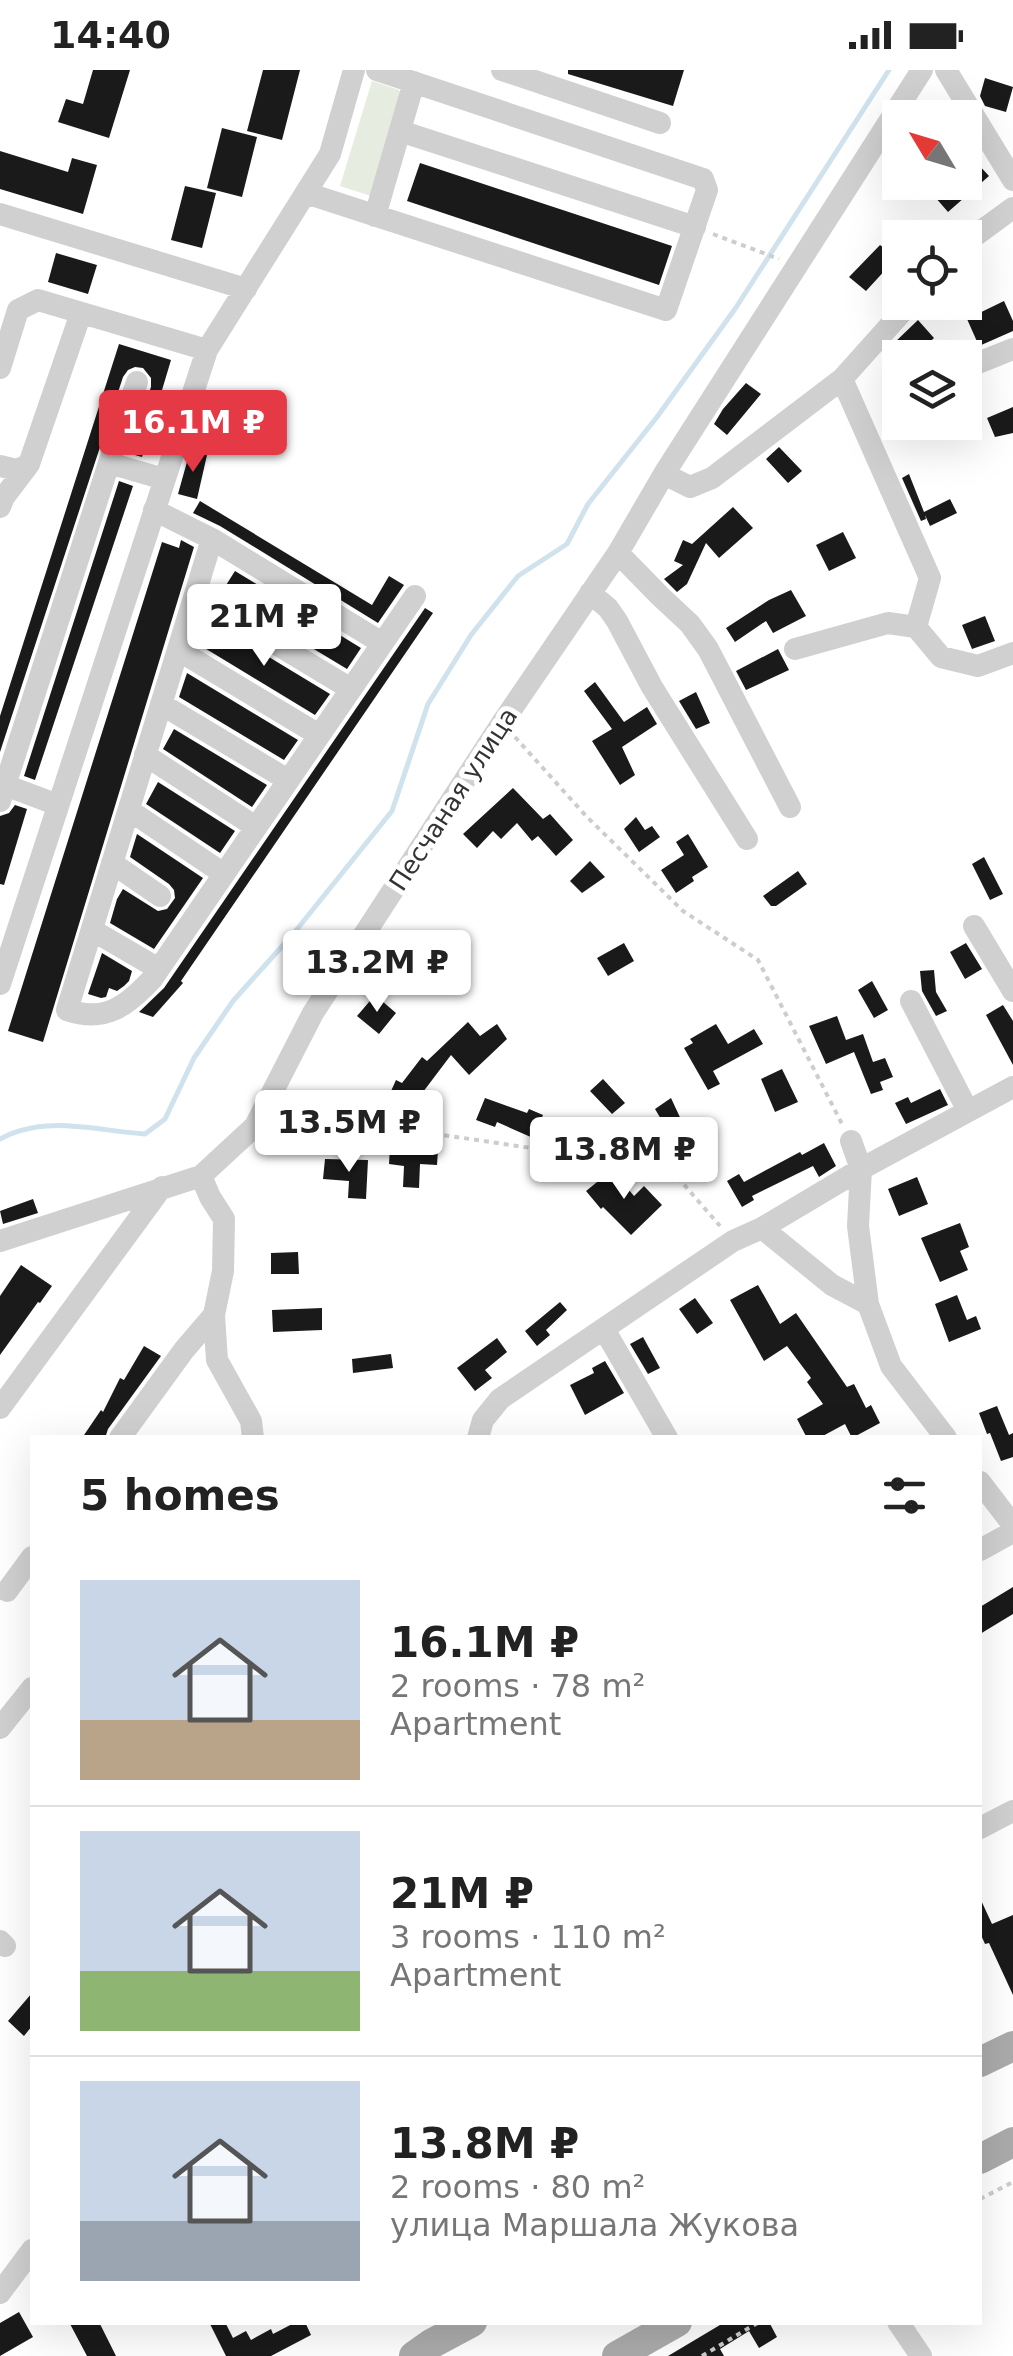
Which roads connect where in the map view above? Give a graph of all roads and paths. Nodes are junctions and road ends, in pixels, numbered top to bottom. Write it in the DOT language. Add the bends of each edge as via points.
graph roads {
  1 [pos="354,70"];
  2 [pos="378,70"];
  3 [pos="502,70"];
  4 [pos="922,70"];
  5 [pos="946,70"];
  6 [pos="414,82"];
  7 [pos="660,124"];
  8 [pos="400,131"];
  9 [pos="1013,180"];
  10 [pos="306,193"];
  11 [pos="1013,208"];
  12 [pos="0,214"];
  13 [pos="375,216"];
  14 [pos="694,228"];
  15 [pos="982,231"];
  16 [pos="764,254"];
  17 [pos="246,289"];
  18 [pos="81,312"];
  19 [pos="895,320"];
  20 [pos="1013,348"];
  21 [pos="207,350"];
  22 [pos="982,361"];
  23 [pos="1,364"];
  24 [pos="842,379"];
  25 [pos="138,382"];
  26 [pos="109,463"];
  27 [pos="29,464"];
  28 [pos="0,466"];
  29 [pos="664,474"];
  30 [pos="164,479"];
  31 [pos="0,507"];
  32 [pos="154,510"];
  33 [pos="212,539"];
  34 [pos="618,552"];
  35 [pos="590,593"];
  36 [pos="195,594"];
  37 [pos="415,596"];
  38 [pos="916,626"];
  39 [pos="382,643"];
  40 [pos="795,649"];
  41 [pos="178,650"];
  42 [pos="1013,653"];
  43 [pos="350,689"];
  44 [pos="161,704"];
  45 [pos="502,723"];
  46 [pos="319,735"];
  47 [pos="146,755"];
  48 [pos="288,780"];
  49 [pos="3,792"];
  50 [pos="58,804"];
  51 [pos="790,807"];
  52 [pos="129,810"];
  53 [pos="256,827"];
  54 [pos="747,838"];
  55 [pos="112,863"];
  56 [pos="224,874"];
  57 [pos="160,896"];
  58 [pos="974,926"];
  59 [pos="92,930"];
  60 [pos="159,969"];
  61 [pos="0,984"];
  62 [pos="1013,992"];
  63 [pos="910,1001"];
  64 [pos="1013,1087"];
  65 [pos="968,1111"];
  66 [pos="256,1126"];
  67 [pos="851,1141"];
  68 [pos="861,1170"];
  69 [pos="201,1176"];
  70 [pos="162,1187"];
  71 [pos="762,1228"];
  72 [pos="0,1240"];
  73 [pos="734,1241"];
  74 [pos="868,1304"];
  75 [pos="214,1315"];
  76 [pos="604,1329"];
  77 [pos="0,1408"];
  78 [pos="122,1435"];
  79 [pos="252,1435"];
  80 [pos="479,1435"];
  81 [pos="665,1435"];
  82 [pos="944,1435"];
  83 [pos="982,1485"];
  84 [pos="1013,1529"];
  85 [pos="982,1549"];
  86 [pos="30,1560"];
  87 [pos="7,1591"];
  88 [pos="30,1690"];
  89 [pos="0,1728"];
  90 [pos="1013,1811"];
  91 [pos="982,1827"];
  92 [pos="1013,2046"];
  93 [pos="982,2061"];
  94 [pos="1013,2142"];
  95 [pos="982,2158"];
  96 [pos="1013,2182"];
  97 [pos="982,2198"];
  98 [pos="30,2253"];
  99 [pos="0,2293"];
  100 [pos="465,2325"];
  101 [pos="466,2325"];
  102 [pos="671,2325"];
  103 [pos="754,2325"];
  104 [pos="900,2325"];
  105 [pos="397,2356"];
  106 [pos="414,2356"];
  107 [pos="617,2356"];
  108 [pos="702,2356"];
  109 [pos="921,2356"];
  1 -- 10 [label="street" via="330,154"];
  2 -- 6 [label="street"];
  3 -- 7 [label="street"];
  4 -- 29 [label="street, Песчаная улица"];
  5 -- 9 [label="street"];
  6 -- 8 [label="street"];
  6 -- 14 [label="street" via="703,179 707,190"];
  8 -- 13 [label="street"];
  8 -- 14 [label="street"];
  10 -- 13 [label="street"];
  10 -- 17 [label="street"];
  11 -- 15 [label="street"];
  12 -- 17 [label="street"];
  13 -- 14 [label="street" via="666,310"];
  14 -- 16 [label="path"];
  17 -- 21 [label="street"];
  18 -- 21 [label="street"];
  18 -- 23 [label="street" via="38,300 18,310"];
  18 -- 27 [label="street"];
  19 -- 24 [label="street"];
  20 -- 22 [label="street"];
  21 -- 30 [label="street"];
  24 -- 29 [label="street" via="712,478 690,487"];
  24 -- 38 [label="street" via="930,578"];
  25 -- 26 [label="street"];
  26 -- 30 [label="street"];
  26 -- 49 [label="street"];
  27 -- 28 [label="street" via="17,470"];
  27 -- 31 [label="street"];
  29 -- 34 [label="street, Песчаная улица"];
  30 -- 32 [label="street"];
  32 -- 33 [label="street"];
  32 -- 50 [label="street"];
  33 -- 36 [label="street"];
  33 -- 39 [label="street"];
  34 -- 35 [label="street, Песчаная улица"];
  34 -- 51 [label="street" via="708,649"];
  35 -- 45 [label="street, Песчаная улица"];
  35 -- 54 [label="street" via="617,621"];
  36 -- 41 [label="street"];
  36 -- 43 [label="street"];
  37 -- 39 [label="street"];
  38 -- 40 [label="street" via="888,623"];
  38 -- 42 [label="street" via="941,657 978,666"];
  39 -- 43 [label="street"];
  41 -- 44 [label="street"];
  41 -- 46 [label="street"];
  43 -- 46 [label="street"];
  44 -- 47 [label="street"];
  44 -- 48 [label="street"];
  45 -- 66 [label="street, Песчаная улица" via="313,1013"];
  45 -- 67 [label="path" via="683,911 758,960"];
  46 -- 48 [label="street"];
  47 -- 52 [label="street"];
  47 -- 53 [label="street"];
  48 -- 53 [label="street"];
  49 -- 50 [label="street"];
  50 -- 61 [label="street"];
  52 -- 55 [label="street"];
  52 -- 56 [label="street"];
  53 -- 56 [label="street"];
  55 -- 57 [label="street"];
  55 -- 59 [label="street"];
  56 -- 60 [label="street"];
  58 -- 62 [label="street"];
  59 -- 60 [label="street"];
  59 -- 60 [label="street" via="67,1010 87,1017 110,1011 130,1002"];
  63 -- 65 [label="street"];
  64 -- 65 [label="street"];
  65 -- 68 [label="street"];
  66 -- 69 [label="street, Песчаная улица"];
  66 -- 73 [label="path" via="308,1133 408,1130 531,1148 606,1136 652,1148"];
  67 -- 68 [label="street"];
  68 -- 71 [label="street"];
  68 -- 74 [label="street" via="858,1226"];
  69 -- 70 [label="street, Песчаная улица"];
  69 -- 75 [label="street" via="224,1219 224,1272"];
  70 -- 72 [label="street, Песчаная улица"];
  70 -- 77 [label="street"];
  71 -- 73 [label="street"];
  71 -- 74 [label="street" via="832,1285"];
  73 -- 76 [label="street"];
  74 -- 82 [label="street" via="892,1366"];
  75 -- 78 [label="street"];
  75 -- 79 [label="street" via="217,1360"];
  76 -- 80 [label="street" via="500,1399"];
  76 -- 81 [label="street"];
  83 -- 84 [label="street"];
  84 -- 85 [label="street"];
  86 -- 87 [label="street"];
  88 -- 89 [label="street"];
  90 -- 91 [label="street"];
  92 -- 93 [label="main road"];
  94 -- 95 [label="main road"];
  96 -- 97 [label="path"];
  98 -- 99 [label="street"];
  100 -- 105 [label="street"];
  101 -- 106 [label="main road"];
  102 -- 107 [label="main road"];
  103 -- 108 [label="path"];
  104 -- 109 [label="street"];
}
